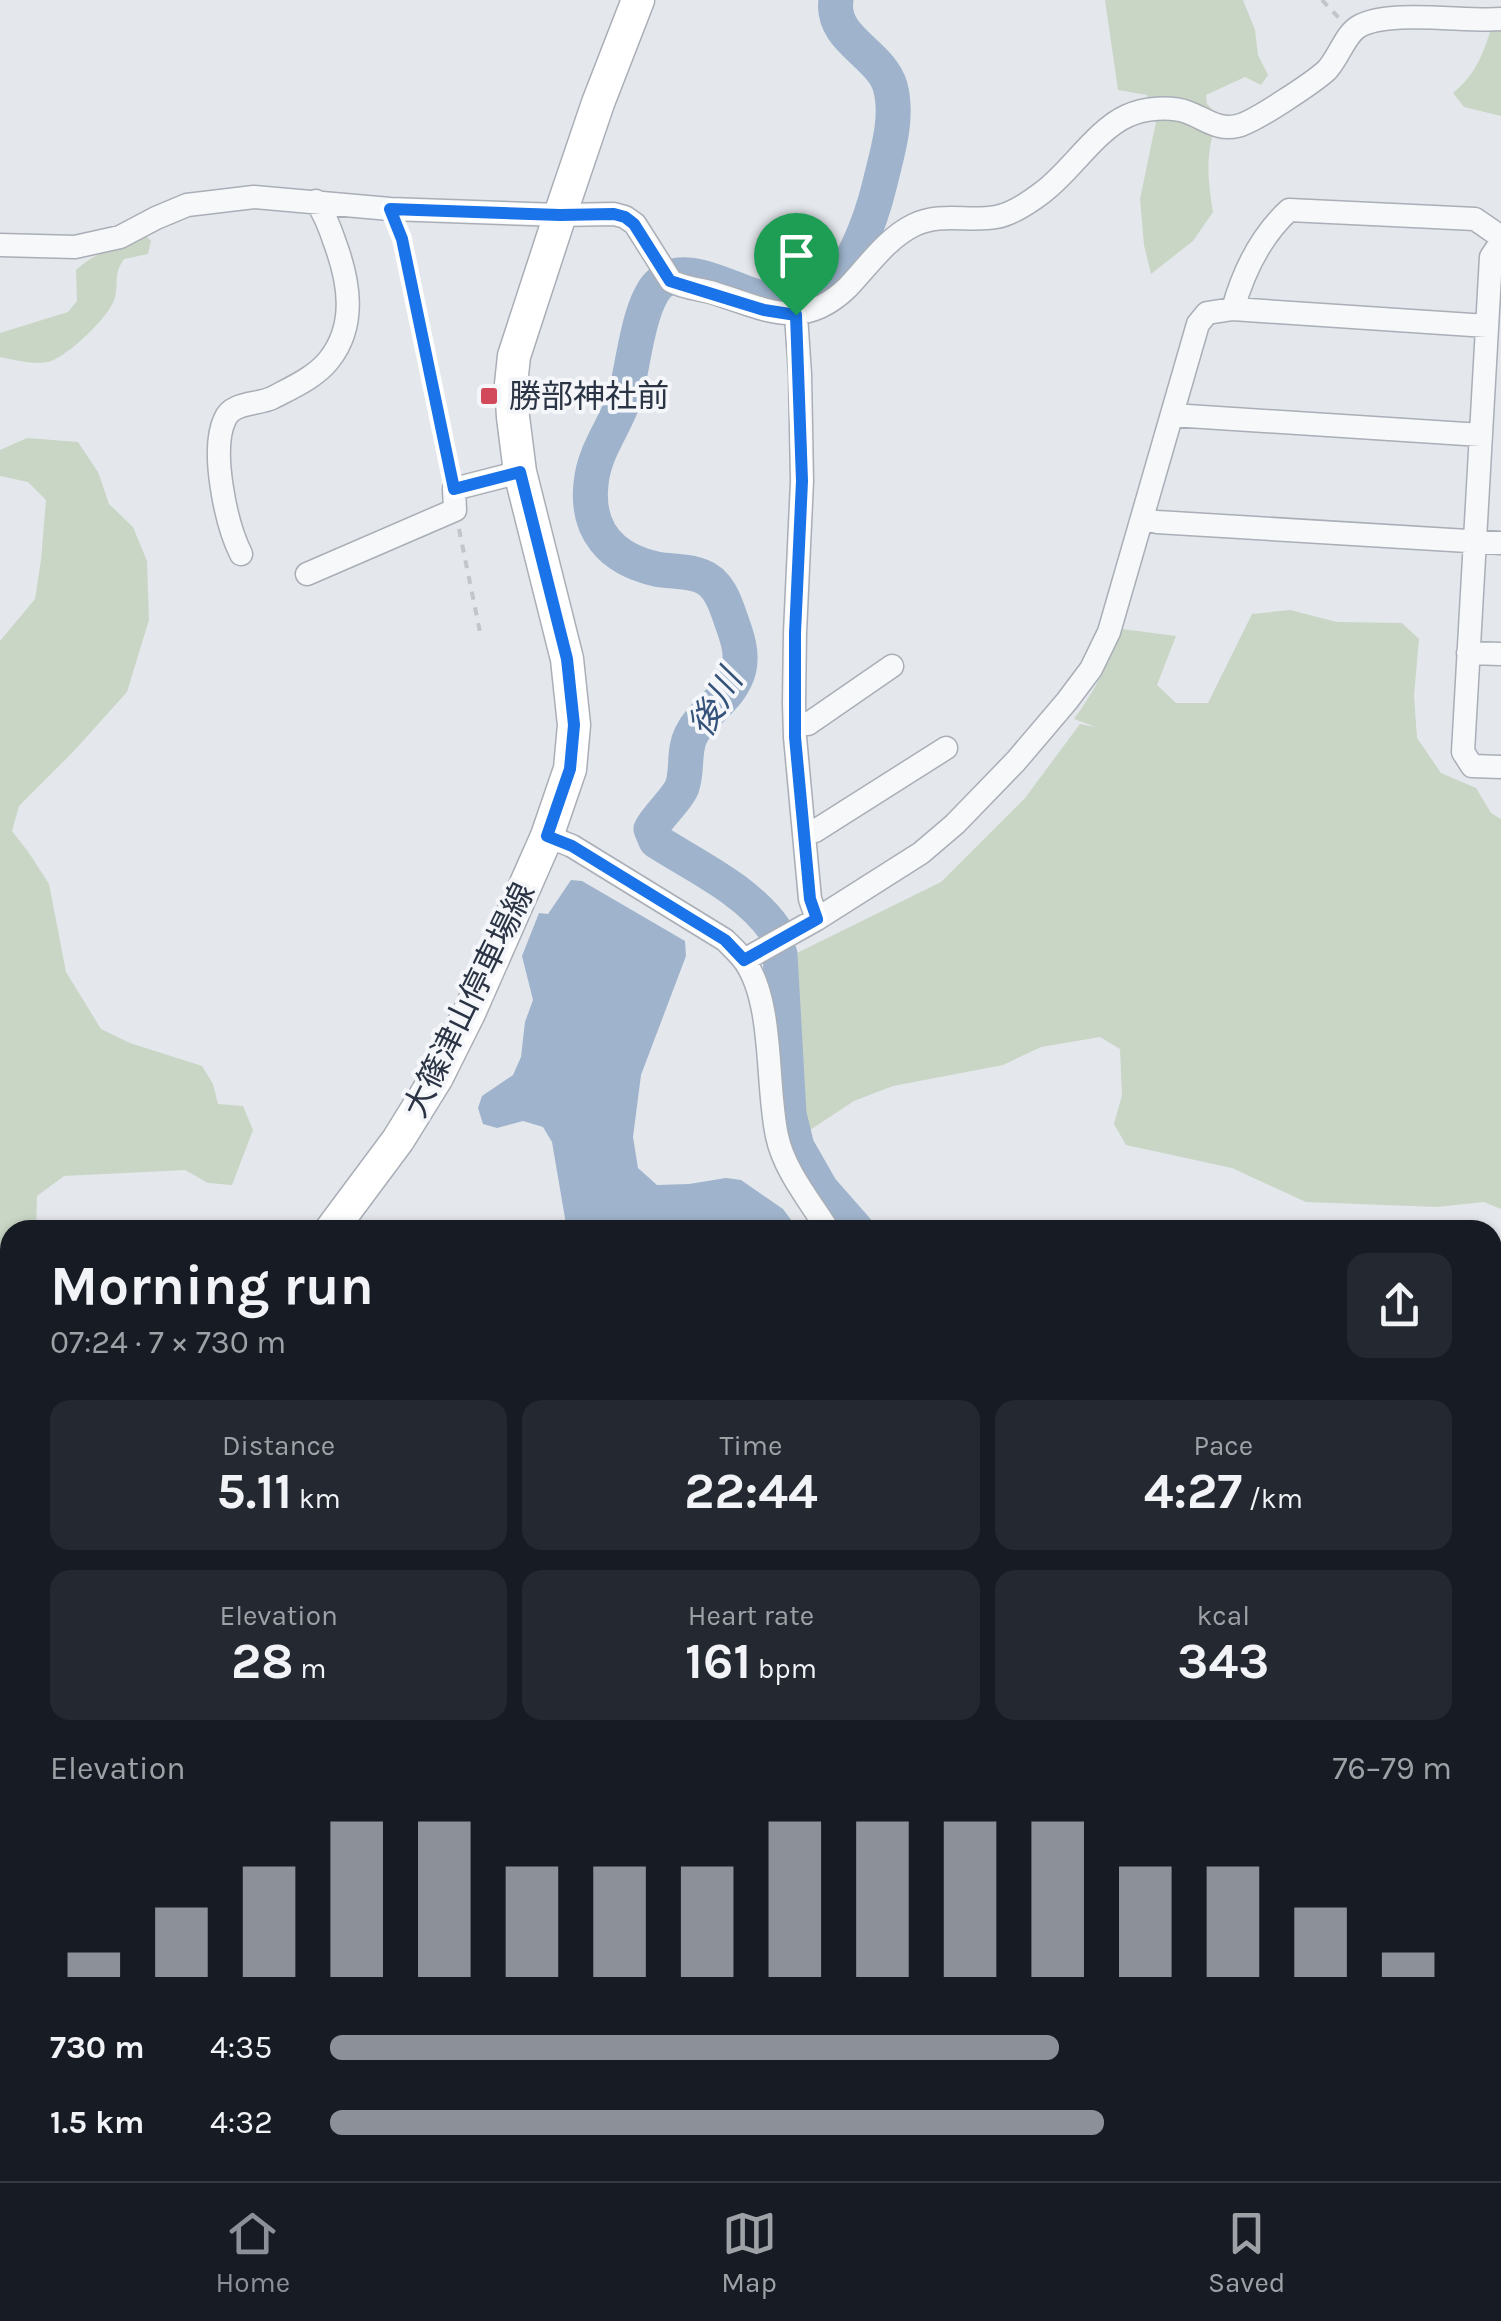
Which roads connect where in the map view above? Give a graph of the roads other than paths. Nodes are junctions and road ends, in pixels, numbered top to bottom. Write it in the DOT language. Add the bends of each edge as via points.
graph roads {
  1 [pos="638,0"];
  2 [pos="1501,19"];
  3 [pos="316,201"];
  4 [pos="560,215"];
  5 [pos="1501,240"];
  6 [pos="0,245"];
  7 [pos="1233,310"];
  8 [pos="796,315"];
  9 [pos="1487,326"];
  10 [pos="1172,416"];
  11 [pos="1480,435"];
  12 [pos="520,472"];
  13 [pos="1142,518"];
  14 [pos="1474,542"];
  15 [pos="1501,543"];
  16 [pos="240,554"];
  17 [pos="307,574"];
  18 [pos="1468,653"];
  19 [pos="1501,654"];
  20 [pos="892,666"];
  21 [pos="795,724"];
  22 [pos="946,748"];
  23 [pos="1501,768"];
  24 [pos="804,832"];
  25 [pos="547,836"];
  26 [pos="817,919"];
  27 [pos="744,960"];
  28 [pos="338,1220"];
  29 [pos="822,1220"];
  1 -- 4 [label="main road, 大篠津山停車場線"];
  2 -- 8 [label="street" via="1363,24 1325,72 1236,127 1184,111 1127,116 1009,214 911,226 845,290"];
  3 -- 4 [label="street"];
  3 -- 6 [label="street" via="223,200 187,206 120,237 74,247"];
  3 -- 16 [label="street" via="346,270 342,339 315,373 225,416 219,459"];
  4 -- 8 [label="street" via="625,217 667,276"];
  4 -- 12 [label="main road, 大篠津山停車場線" via="514,356 512,417"];
  5 -- 7 [label="street" via="1474,218 1289,210 1256,255"];
  5 -- 9 [label="street" via="1492,258"];
  7 -- 9 [label="street"];
  7 -- 10 [label="street" via="1207,313 1198,324"];
  8 -- 21 [label="street" via="802,481"];
  9 -- 11 [label="street"];
  10 -- 11 [label="street"];
  10 -- 13 [label="street"];
  11 -- 14 [label="street"];
  12 -- 17 [label="street"];
  12 -- 25 [label="main road, 大篠津山停車場線" via="567,659 574,725 570,769"];
  13 -- 14 [label="street"];
  13 -- 26 [label="street" via="1109,632 1067,701 922,853"];
  14 -- 15 [label="street"];
  14 -- 18 [label="street"];
  18 -- 19 [label="street"];
  18 -- 23 [label="street" via="1464,752 1472,766"];
  20 -- 21 [label="street" via="808,724"];
  21 -- 24 [label="street"];
  22 -- 24 [label="street"];
  24 -- 26 [label="street"];
  25 -- 27 [label="street" via="725,940"];
  25 -- 28 [label="main road, 大篠津山停車場線" via="437,1076"];
  26 -- 27 [label="street"];
  27 -- 29 [label="street" via="762,1007 777,1140"];
}
